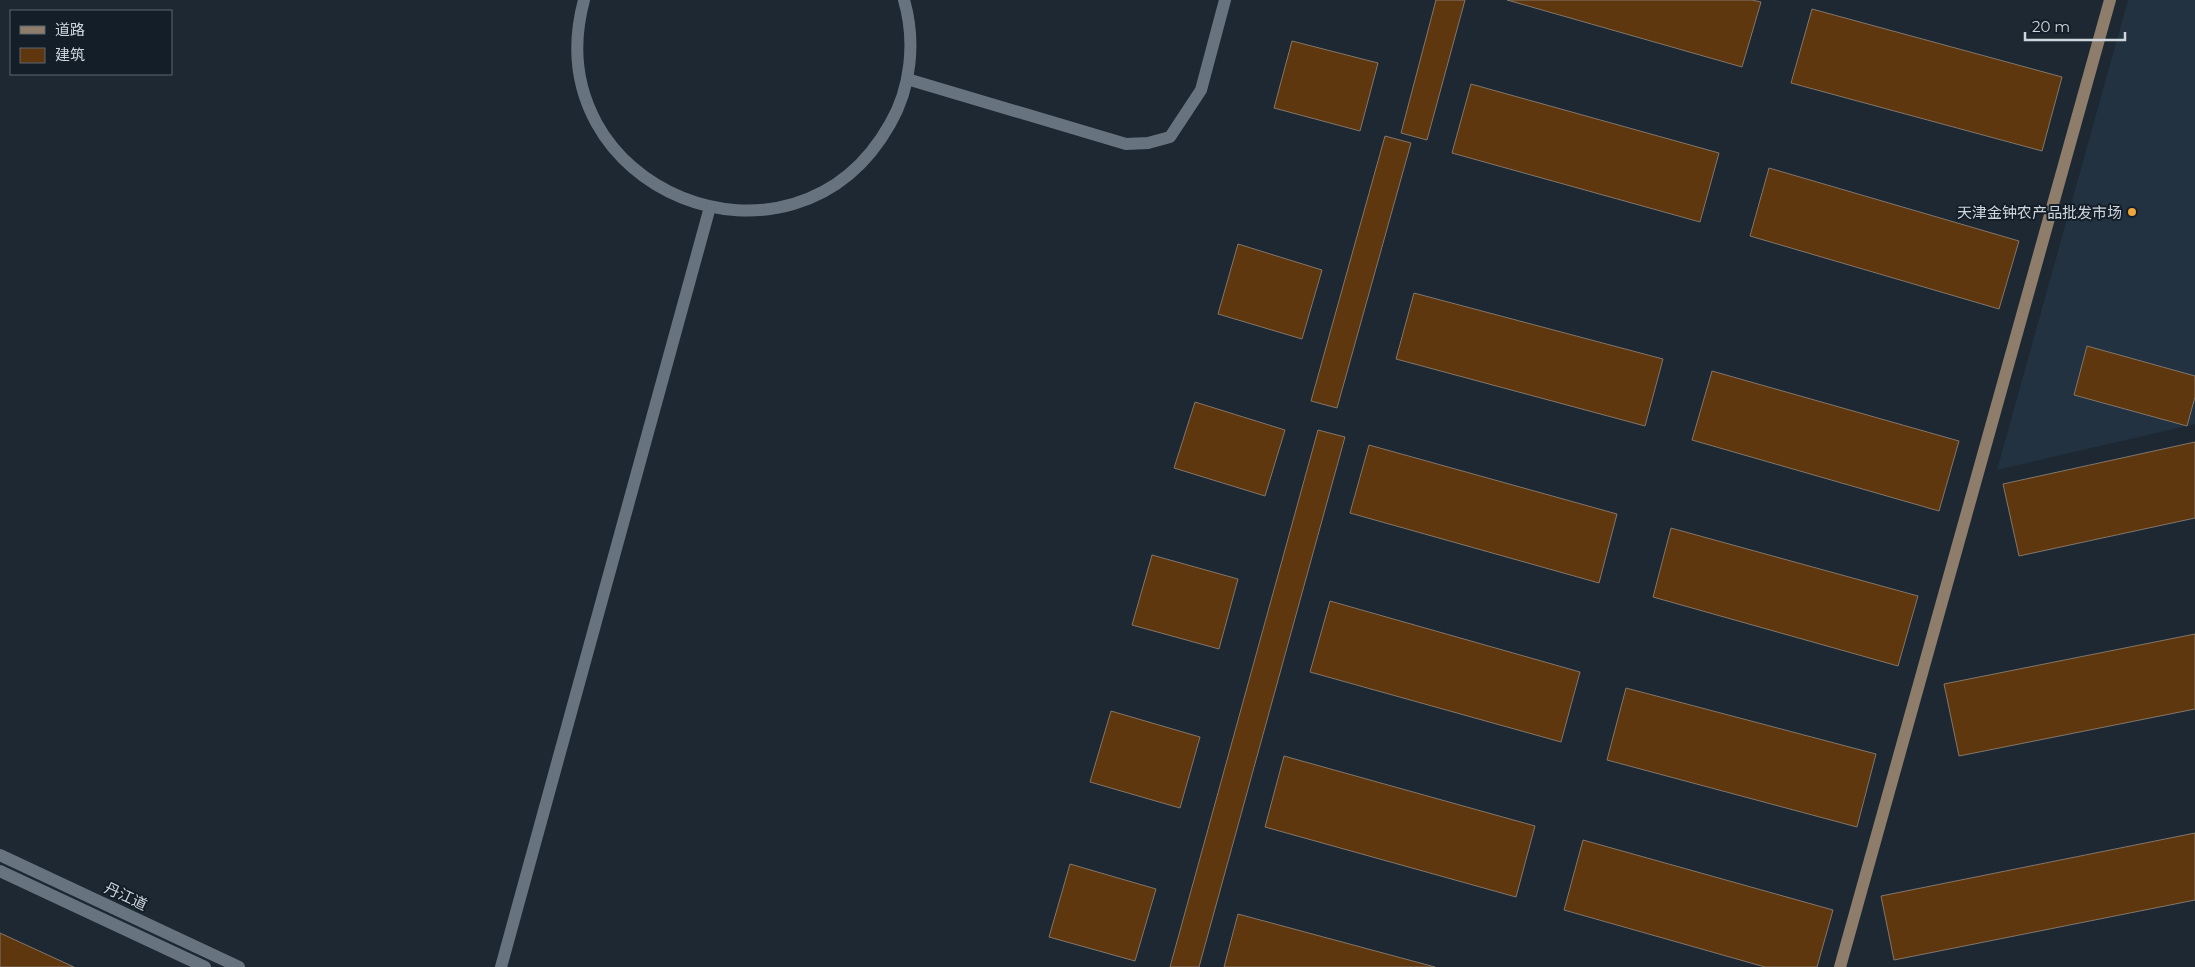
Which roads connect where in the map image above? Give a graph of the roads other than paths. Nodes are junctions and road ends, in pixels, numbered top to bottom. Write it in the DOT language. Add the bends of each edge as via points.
graph roads {
  1 [pos="582,0"];
  2 [pos="904,0"];
  3 [pos="1224,0"];
  4 [pos="2110,0"];
  5 [pos="907,80"];
  6 [pos="710,207"];
  7 [pos="0,854"];
  8 [pos="0,871"];
  9 [pos="204,967"];
  10 [pos="239,967"];
  11 [pos="502,967"];
  12 [pos="1840,967"];
  1 -- 6 [label="street" via="578,41 581,80 604,134 629,165 645,178 679,198"];
  2 -- 5 [label="street" via="910,34"];
  3 -- 5 [label="street" via="1201,90 1170,137 1148,143 1126,144"];
  4 -- 12 [label="street"];
  5 -- 6 [label="street" via="896,114 882,138 866,159 823,192 771,209 744,211"];
  6 -- 11 [label="street"];
  7 -- 10 [label="street, 丹江道"];
  8 -- 9 [label="street, 丹江道"];
}
